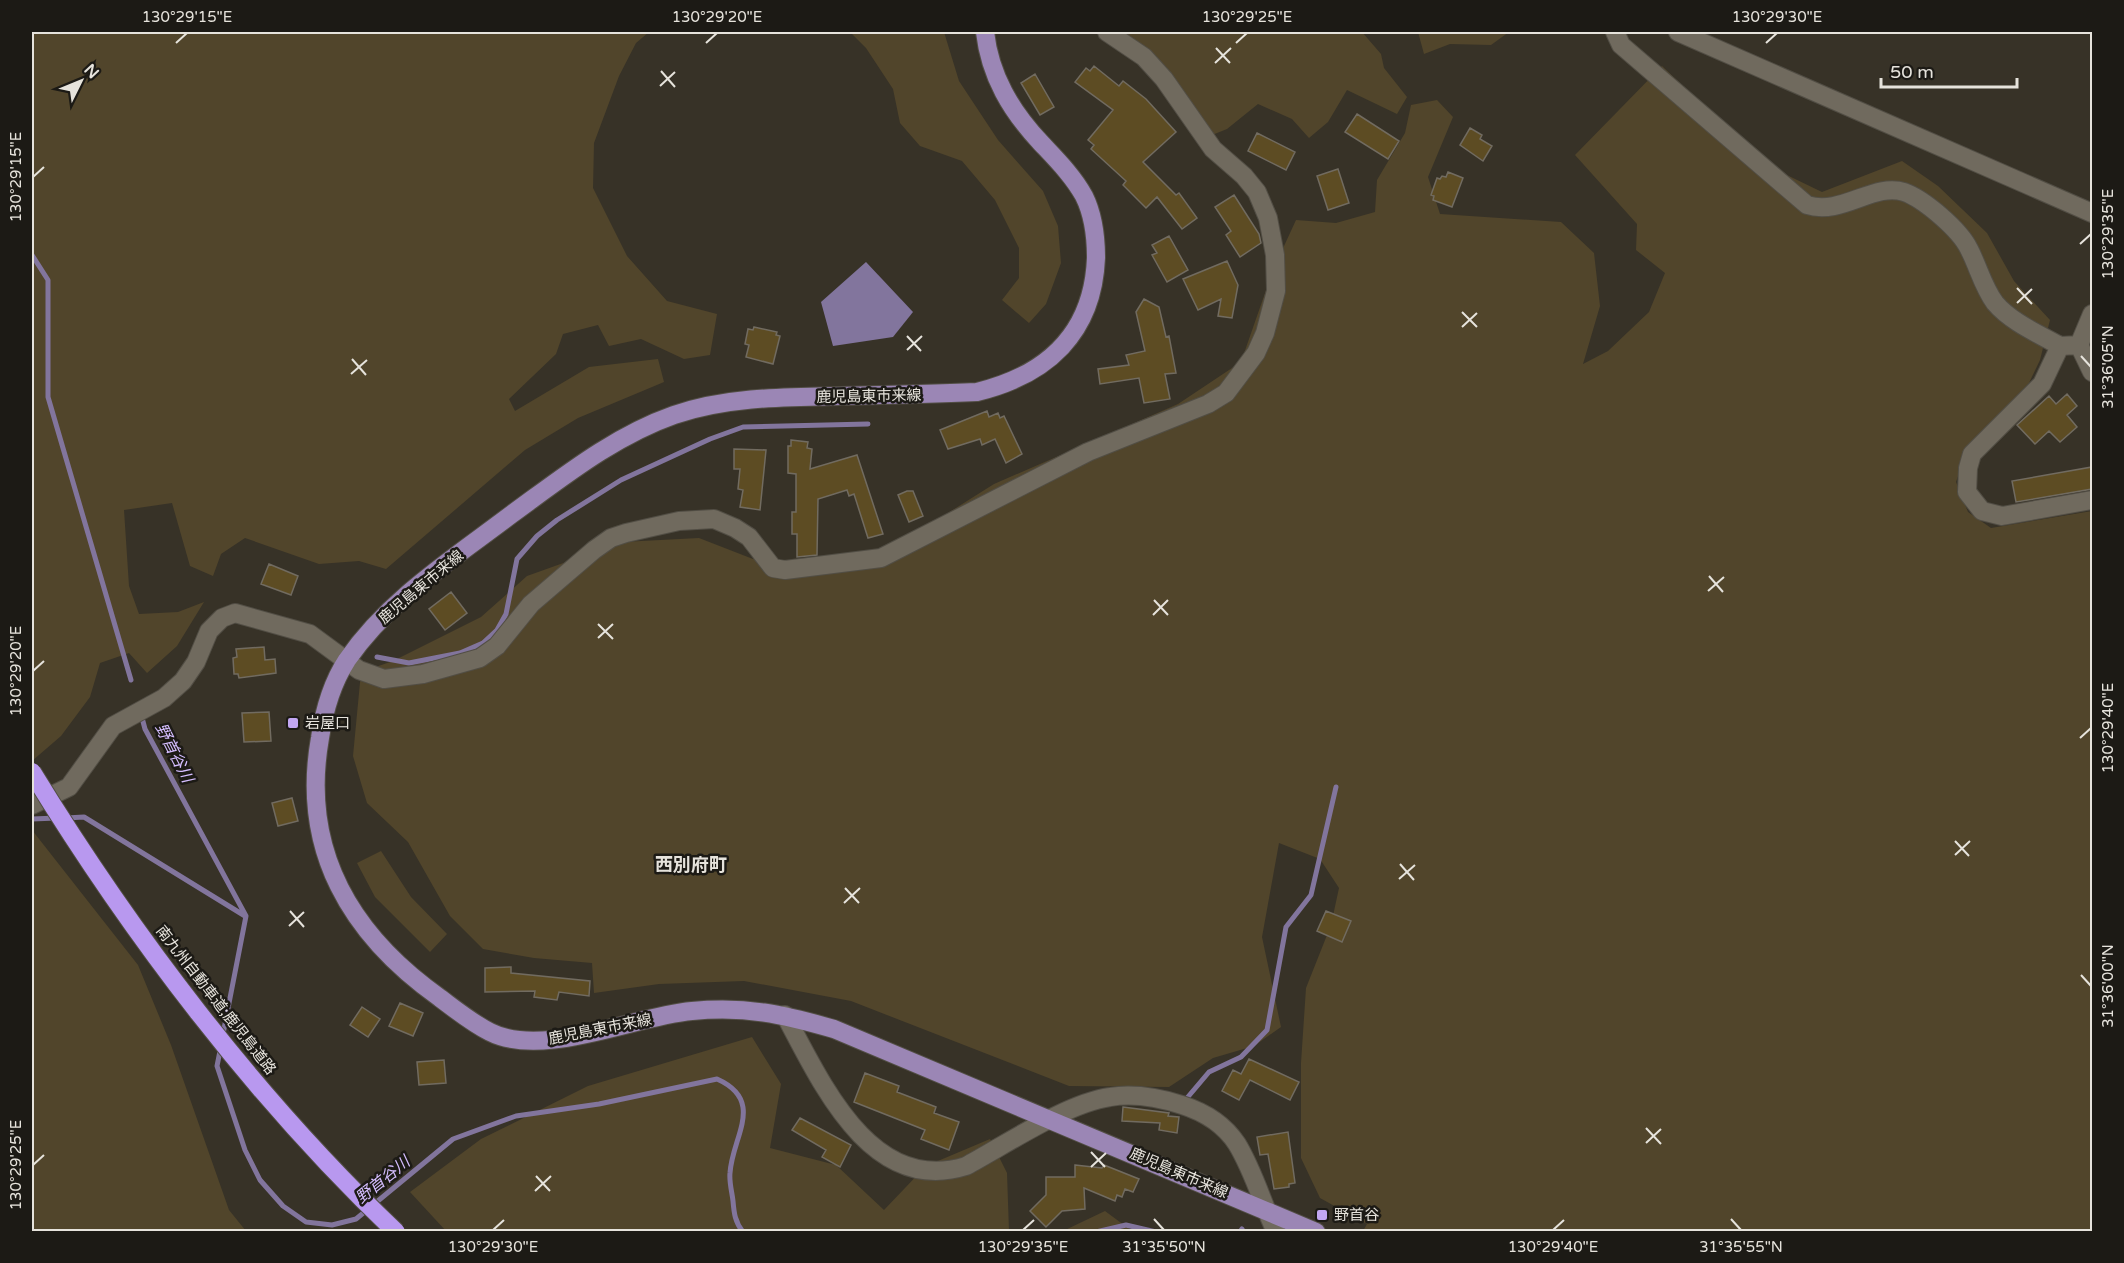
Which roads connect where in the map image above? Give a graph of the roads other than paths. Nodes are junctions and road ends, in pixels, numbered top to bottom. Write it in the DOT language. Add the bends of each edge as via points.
graph roads {
  1 [pos="985,32"];
  2 [pos="1107,32"];
  3 [pos="1615,32"];
  4 [pos="1678,32"];
  5 [pos="2092,213"];
  6 [pos="2092,315"];
  7 [pos="2079,345"];
  8 [pos="2060,346"];
  9 [pos="2092,372"];
  10 [pos="2092,500"];
  11 [pos="348,660"];
  12 [pos="32,772"];
  13 [pos="32,805"];
  14 [pos="785,1015"];
  15 [pos="1051,1120"];
  16 [pos="1265,1209"];
  17 [pos="396,1232"];
  18 [pos="1276,1232"];
  19 [pos="1316,1232"];
  1 -- 11 [label="main road, 鹿児島東市来線" via="994,72 1005,96 1020,119 1072,177 1092,220 1095,276 1078,326 1064,346 1027,376 977,392 771,397 677,414 639,430 551,485 437,570 378,623"];
  2 -- 11 [label="street" via="1144,57 1164,78 1213,149 1257,192 1268,218 1276,291 1256,353 1227,393 1088,452 880,558 785,570 773,568 749,537 735,528 714,519 679,521 611,538 531,604 497,646 480,658 423,674 384,679 359,670"];
  3 -- 8 [label="street" via="1621,45 1807,205 1841,206 1891,190 1918,200 1964,239 1996,304"];
  4 -- 5 [label="street"];
  6 -- 7 [label="street"];
  7 -- 8 [label="street"];
  7 -- 9 [label="street"];
  8 -- 10 [label="street" via="2042,384 1972,454 1967,492 1982,511 2002,516"];
  11 -- 13 [label="street" via="310,634 235,613 222,618 209,631 183,681 164,698 113,726 69,787"];
  11 -- 14 [label="main road, 鹿児島東市来線" via="336,679 324,715 316,760 315,799 320,832 331,874 364,929 430,991 493,1034 511,1040 546,1040 689,1011 756,1009"];
  12 -- 17 [label="highway, 南九州自動車道;鹿児島道路, bridge" via="75,842 168,973 282,1112"];
  14 -- 15 [label="main road, 鹿児島東市来線" via="834,1029"];
  14 -- 15 [label="street" via="842,1116 897,1162 922,1171 945,1173 966,1167"];
  15 -- 16 [label="main road, 鹿児島東市来線"];
  15 -- 16 [label="street" via="1086,1103 1111,1097 1159,1098 1204,1112 1236,1142 1259,1185"];
  16 -- 18 [label="street"];
  16 -- 19 [label="main road, 鹿児島東市来線"];
}
